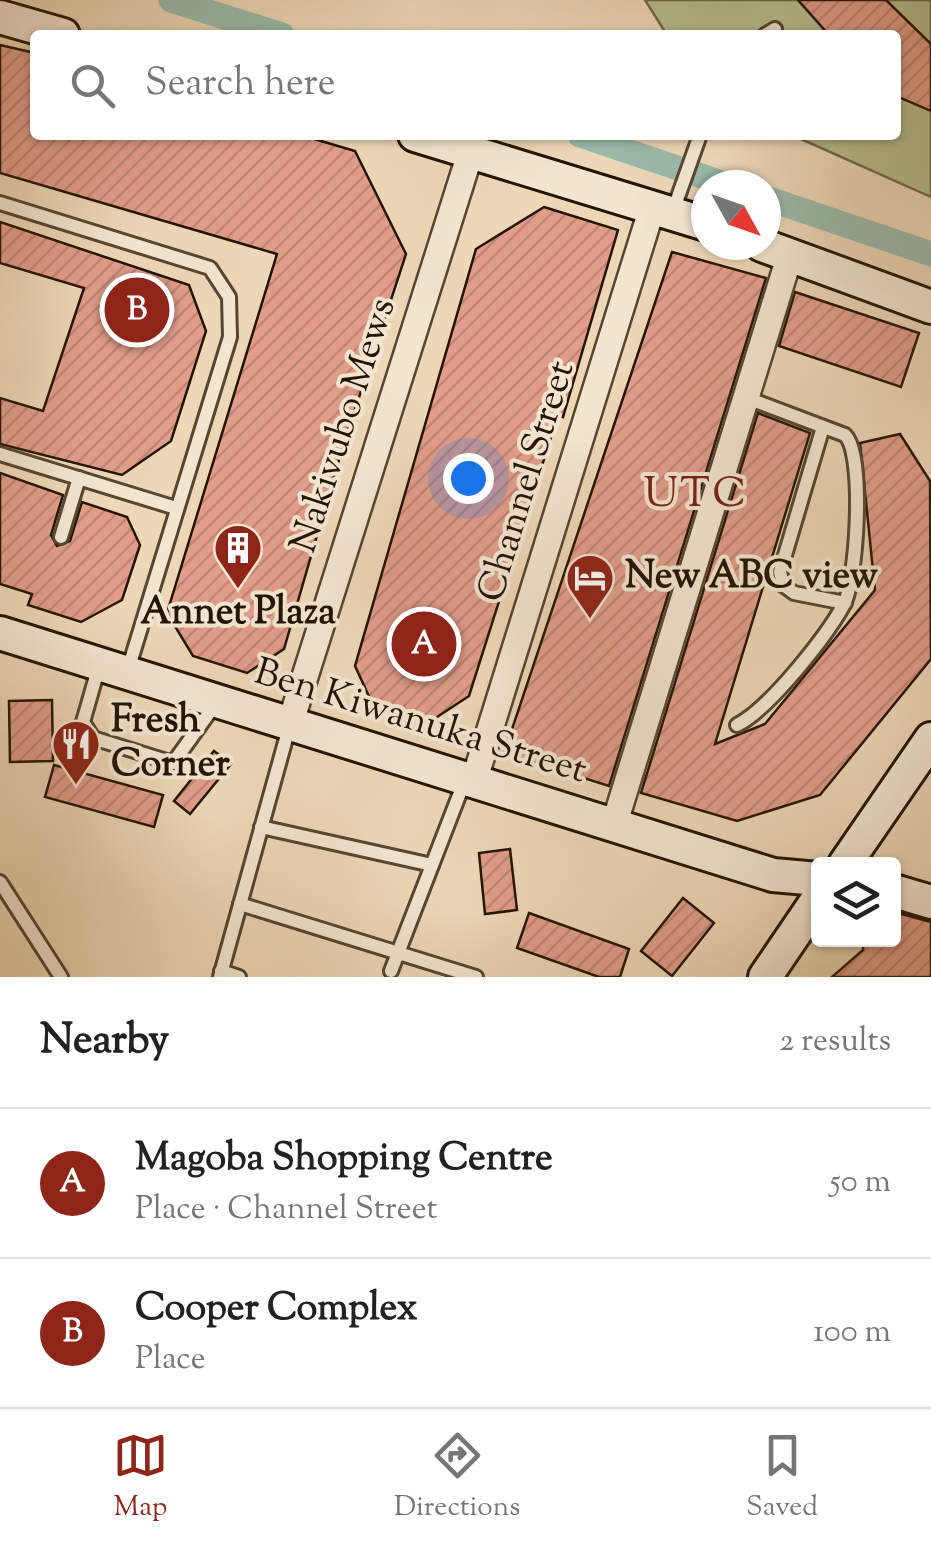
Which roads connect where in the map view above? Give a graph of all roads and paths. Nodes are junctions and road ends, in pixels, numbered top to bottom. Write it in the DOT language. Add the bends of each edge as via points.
graph roads {
  1 [pos="0,17"];
  2 [pos="46,30"];
  3 [pos="433,140"];
  4 [pos="698,140"];
  5 [pos="472,151"];
  6 [pos="669,199"];
  7 [pos="0,203"];
  8 [pos="691,214"];
  9 [pos="781,252"];
  10 [pos="774,260"];
  11 [pos="931,307"];
  12 [pos="746,398"];
  13 [pos="822,427"];
  14 [pos="0,454"];
  15 [pos="79,478"];
  16 [pos="176,508"];
  17 [pos="62,536"];
  18 [pos="846,604"];
  19 [pos="0,633"];
  20 [pos="112,671"];
  21 [pos="217,702"];
  22 [pos="290,724"];
  23 [pos="738,725"];
  24 [pos="931,739"];
  25 [pos="470,779"];
  26 [pos="614,825"];
  27 [pos="262,827"];
  28 [pos="850,857"];
  29 [pos="432,865"];
  30 [pos="811,878"];
  31 [pos="0,882"];
  32 [pos="901,893"];
  33 [pos="931,902"];
  34 [pos="240,904"];
  35 [pos="811,909"];
  36 [pos="399,950"];
  37 [pos="391,971"];
  38 [pos="220,974"];
  39 [pos="60,977"];
  40 [pos="239,977"];
  41 [pos="476,977"];
  42 [pos="765,977"];
  1 -- 2 [label="main road"];
  3 -- 5 [label="main road"];
  4 -- 6 [label="lane"];
  5 -- 6 [label="main road"];
  5 -- 22 [label="street, Nakivubo Mews"];
  6 -- 8 [label="main road"];
  6 -- 25 [label="street, Channel Street"];
  7 -- 16 [label="lane" via="210,268 230,297 230,337"];
  9 -- 11 [label="main road"];
  10 -- 12 [label="street"];
  12 -- 13 [label="lane"];
  12 -- 26 [label="street"];
  13 -- 18 [label="lane" via="854,443 860,492"];
  13 -- 18 [label="lane" via="780,572 794,593"];
  14 -- 15 [label="lane"];
  15 -- 16 [label="lane"];
  15 -- 17 [label="lane"];
  16 -- 20 [label="lane"];
  18 -- 23 [label="lane" via="766,706"];
  19 -- 20 [label="main road, Ben Kiwanuka Street"];
  20 -- 21 [label="main road, Ben Kiwanuka Street"];
  20 -- 21 [label="lane" via="83,722 93,738 173,763"];
  21 -- 22 [label="main road, Ben Kiwanuka Street"];
  22 -- 25 [label="main road, Ben Kiwanuka Street"];
  22 -- 27 [label="lane"];
  24 -- 28 [label="main road"];
  25 -- 26 [label="main road, Ben Kiwanuka Street"];
  25 -- 29 [label="lane"];
  26 -- 30 [label="main road, Ben Kiwanuka Street" via="773,875"];
  27 -- 29 [label="lane"];
  27 -- 34 [label="lane"];
  29 -- 36 [label="lane"];
  31 -- 39 [label="lane"];
  32 -- 33 [label="main road"];
  34 -- 36 [label="lane"];
  34 -- 38 [label="lane"];
  35 -- 42 [label="main road"];
  36 -- 37 [label="lane"];
  36 -- 41 [label="lane"];
  38 -- 40 [label="lane"];
}
